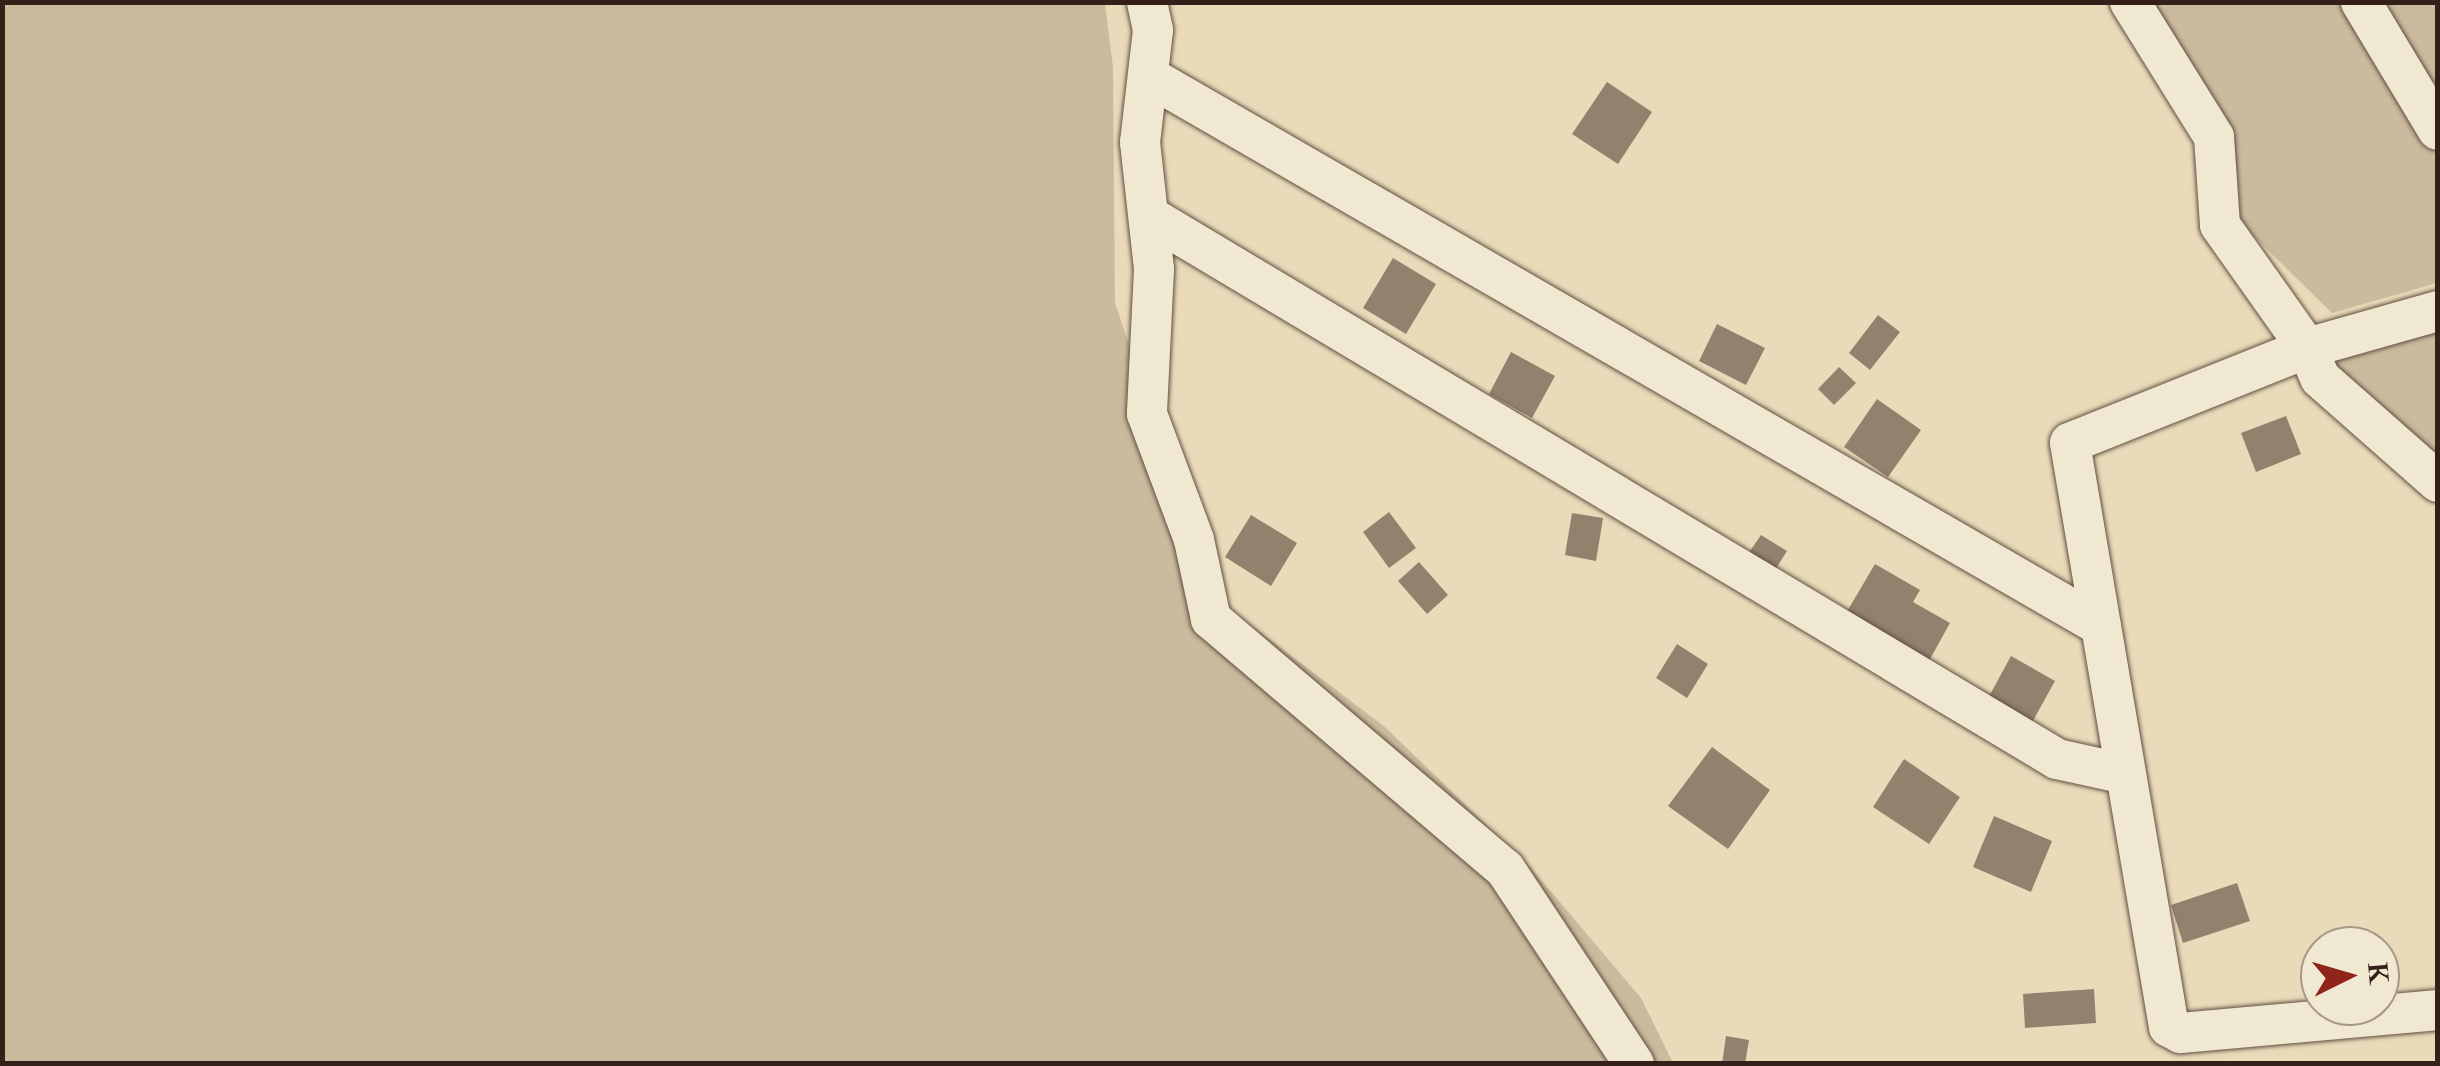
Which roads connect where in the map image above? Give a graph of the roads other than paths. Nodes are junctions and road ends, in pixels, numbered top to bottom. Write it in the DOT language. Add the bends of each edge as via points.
graph roads {
  1 [pos="1147,2"];
  2 [pos="2130,2"];
  3 [pos="2361,2"];
  4 [pos="1148,76"];
  5 [pos="2438,130"];
  6 [pos="1149,216"];
  7 [pos="2438,311"];
  8 [pos="2311,352"];
  9 [pos="2438,447"];
  10 [pos="2438,482"];
  11 [pos="2100,626"];
  12 [pos="2125,774"];
  13 [pos="2438,1010"];
  14 [pos="2200,1048"];
  15 [pos="1634,1064"];
  1 -- 4 [label="street" via="1153,30"];
  2 -- 8 [label="street" via="2214,137 2220,226"];
  3 -- 5 [label="street"];
  4 -- 6 [label="street" via="1140,142"];
  4 -- 11 [label="street"];
  6 -- 12 [label="street" via="2057,759"];
  6 -- 15 [label="street" via="1154,269 1147,414 1194,540 1211,619 1505,869"];
  7 -- 8 [label="street"];
  8 -- 9 [label="street"];
  8 -- 10 [label="street" via="2320,378"];
  8 -- 11 [label="street" via="2070,443"];
  11 -- 12 [label="street"];
  12 -- 14 [label="street" via="2166,1022"];
  13 -- 14 [label="street"];
}
